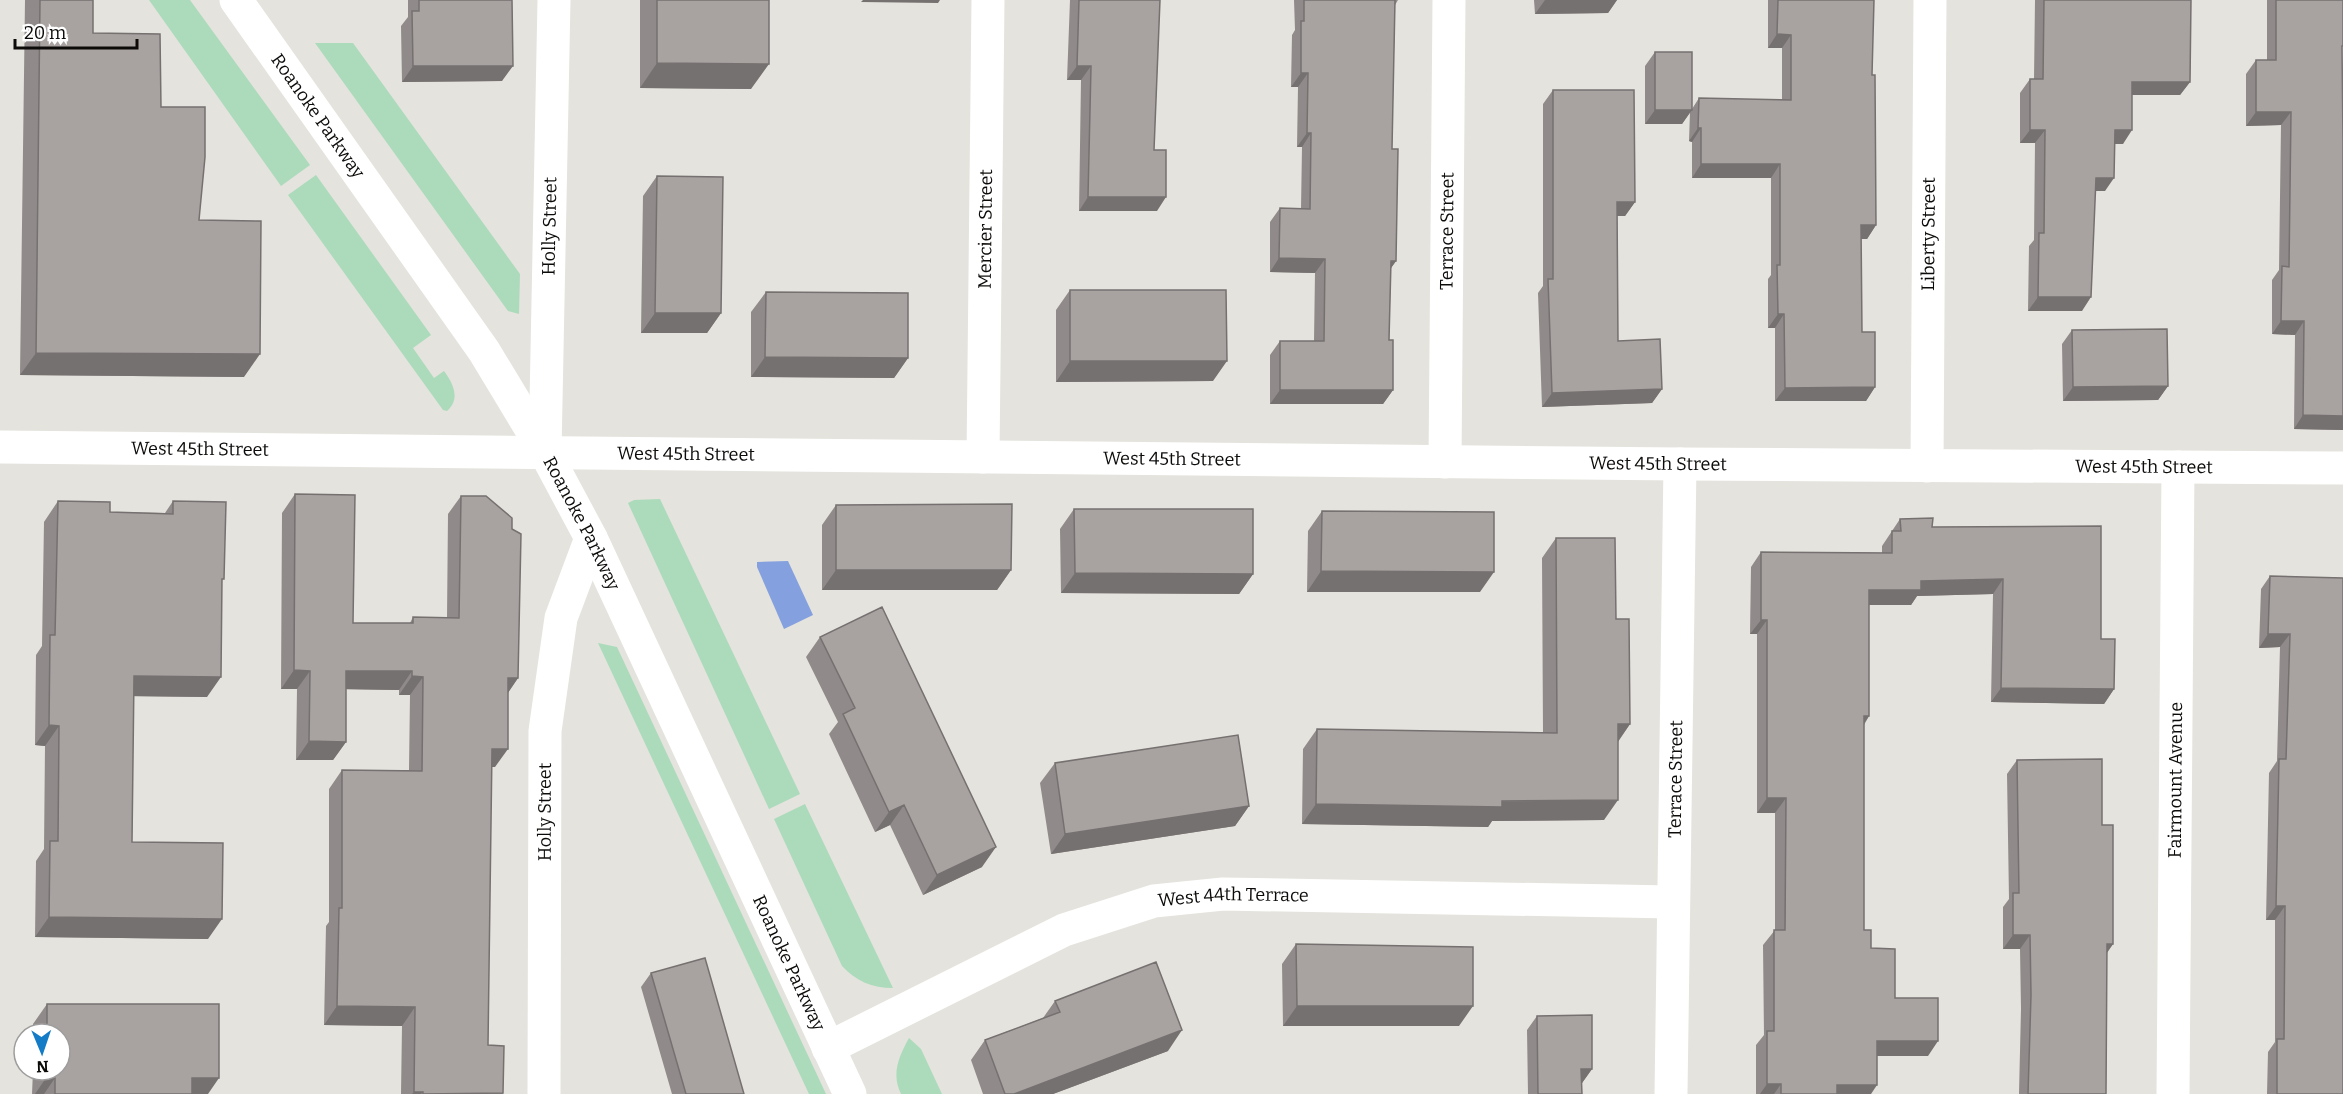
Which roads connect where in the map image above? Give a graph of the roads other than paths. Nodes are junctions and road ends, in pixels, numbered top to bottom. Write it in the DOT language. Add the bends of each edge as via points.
graph roads {
  1 [pos="236,0"];
  2 [pos="554,0"];
  3 [pos="988,0"];
  4 [pos="1449,0"];
  5 [pos="1930,0"];
  6 [pos="0,447"];
  7 [pos="545,452"];
  8 [pos="982,457"];
  9 [pos="1445,462"];
  10 [pos="1680,464"];
  11 [pos="1927,466"];
  12 [pos="2178,467"];
  13 [pos="2343,468"];
  14 [pos="591,538"];
  15 [pos="1672,902"];
  16 [pos="828,1048"];
  17 [pos="544,1094"];
  18 [pos="850,1094"];
  19 [pos="1671,1094"];
  20 [pos="2173,1094"];
  1 -- 7 [label="street, Roanoke Parkway" via="484,351"];
  2 -- 7 [label="street, Holly Street"];
  3 -- 8 [label="street, Mercier Street"];
  4 -- 9 [label="street, Terrace Street"];
  5 -- 11 [label="street, Liberty Street"];
  6 -- 7 [label="street, West 45th Street"];
  7 -- 8 [label="street, West 45th Street"];
  7 -- 14 [label="street, Roanoke Parkway"];
  8 -- 9 [label="street, West 45th Street"];
  9 -- 10 [label="street, West 45th Street"];
  10 -- 11 [label="street, West 45th Street"];
  10 -- 15 [label="street, Terrace Street"];
  11 -- 12 [label="street, West 45th Street"];
  12 -- 13 [label="street, West 45th Street"];
  12 -- 20 [label="street, Fairmount Avenue"];
  14 -- 16 [label="street, Roanoke Parkway"];
  14 -- 17 [label="street, Holly Street" via="561,618 545,731"];
  15 -- 16 [label="street, West 44th Terrace" via="1223,894 1154,901 1064,930"];
  15 -- 19 [label="street, Terrace Street"];
  16 -- 18 [label="street, Roanoke Parkway"];
}
